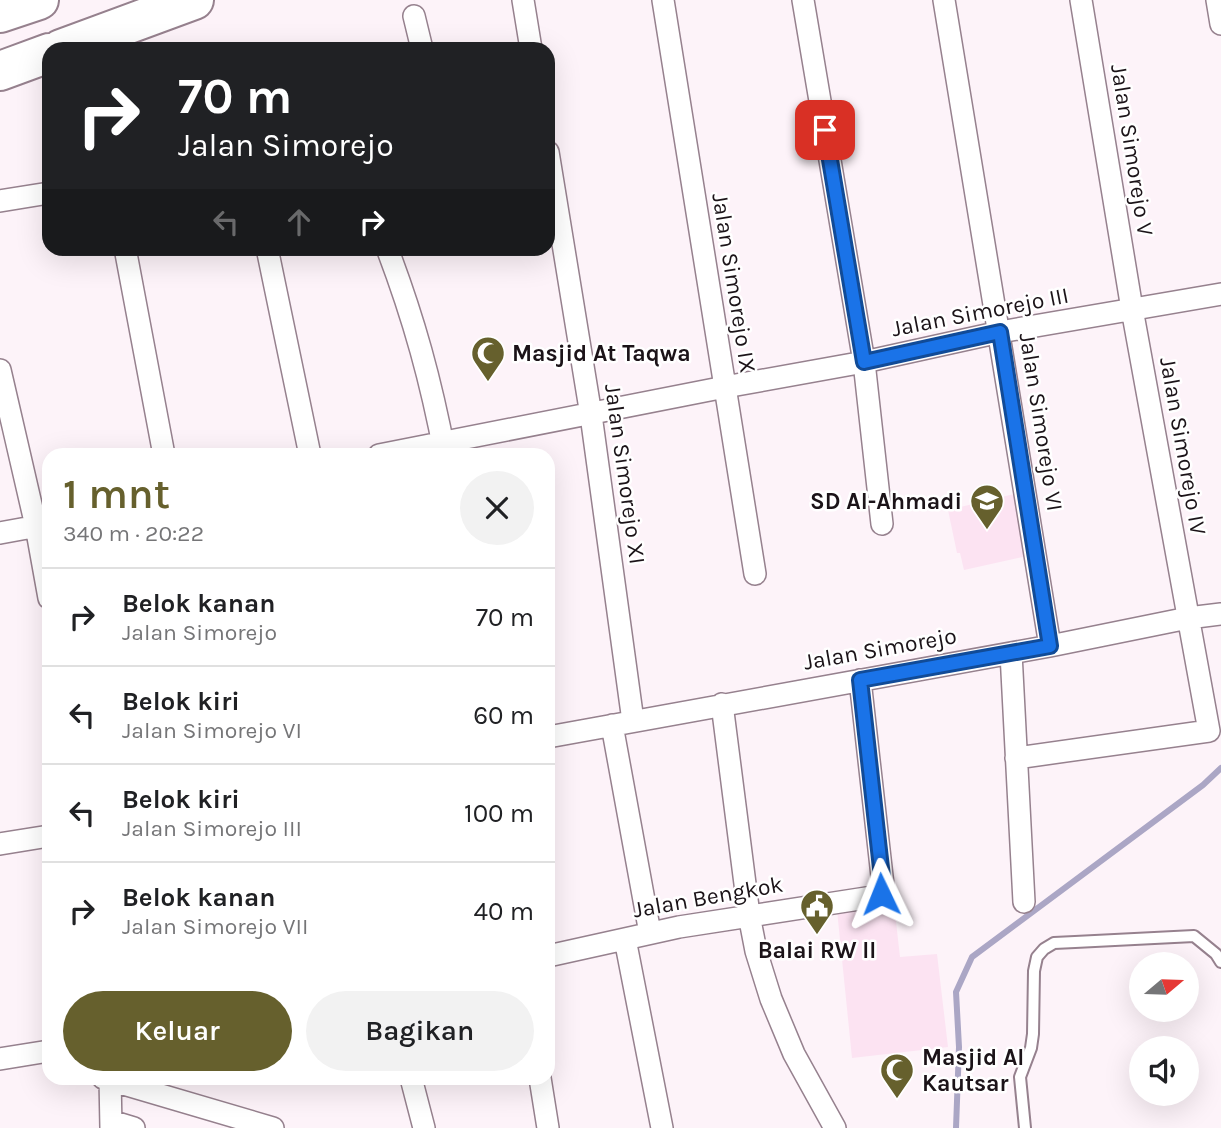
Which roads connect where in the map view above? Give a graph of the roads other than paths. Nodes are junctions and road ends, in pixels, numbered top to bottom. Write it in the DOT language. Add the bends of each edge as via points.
graph roads {
  1 [pos="39,0"];
  2 [pos="194,0"];
  3 [pos="523,0"];
  4 [pos="663,0"];
  5 [pos="803,0"];
  6 [pos="944,0"];
  7 [pos="1081,0"];
  8 [pos="1217,0"];
  9 [pos="0,13"];
  10 [pos="414,16"];
  11 [pos="1221,24"];
  12 [pos="80,42"];
  13 [pos="420,42"];
  14 [pos="530,42"];
  15 [pos="42,56"];
  16 [pos="0,71"];
  17 [pos="42,194"];
  18 [pos="555,195"];
  19 [pos="0,201"];
  20 [pos="127,256"];
  21 [pos="269,256"];
  22 [pos="390,256"];
  23 [pos="1221,294"];
  24 [pos="1132,309"];
  25 [pos="1000,332"];
  26 [pos="864,362"];
  27 [pos="0,370"];
  28 [pos="724,387"];
  29 [pos="591,415"];
  30 [pos="163,448"];
  31 [pos="309,448"];
  32 [pos="444,448"];
  33 [pos="42,521"];
  34 [pos="882,524"];
  35 [pos="42,525"];
  36 [pos="0,533"];
  37 [pos="755,574"];
  38 [pos="1221,614"];
  39 [pos="1188,618"];
  40 [pos="1050,646"];
  41 [pos="1011,653"];
  42 [pos="860,680"];
  43 [pos="722,705"];
  44 [pos="622,723"];
  45 [pos="1215,731"];
  46 [pos="555,736"];
  47 [pos="1016,758"];
  48 [pos="42,837"];
  49 [pos="0,844"];
  50 [pos="1024,902"];
  51 [pos="749,915"];
  52 [pos="650,933"];
  53 [pos="625,939"];
  54 [pos="555,954"];
  55 [pos="1221,962"];
  56 [pos="42,1051"];
  57 [pos="0,1059"];
  58 [pos="108,1085"];
  59 [pos="128,1085"];
  60 [pos="413,1085"];
  61 [pos="541,1085"];
  62 [pos="111,1125"];
  63 [pos="134,1128"];
  64 [pos="273,1128"];
  65 [pos="424,1128"];
  66 [pos="548,1128"];
  67 [pos="662,1128"];
  68 [pos="835,1128"];
  69 [pos="1025,1128"];
  1 -- 9 [label="highway"];
  2 -- 12 [label="highway"];
  3 -- 14 [label="street"];
  4 -- 28 [label="street, Jalan Simorejo IX"];
  5 -- 26 [label="street"];
  6 -- 25 [label="street, Jalan Simorejo VI"];
  7 -- 24 [label="street, Jalan Simorejo V"];
  8 -- 11 [label="street"];
  10 -- 13 [label="street"];
  15 -- 16 [label="highway"];
  17 -- 19 [label="street"];
  18 -- 29 [label="street, Jalan Simorejo XI"];
  20 -- 30 [label="street"];
  21 -- 31 [label="street"];
  22 -- 32 [label="street" via="425,360"];
  23 -- 24 [label="street, Jalan Simorejo III"];
  24 -- 25 [label="street, Jalan Simorejo III"];
  24 -- 39 [label="street, Jalan Simorejo IV"];
  25 -- 26 [label="street, Jalan Simorejo III"];
  25 -- 40 [label="street, Jalan Simorejo VI"];
  26 -- 28 [label="street, Jalan Simorejo III"];
  26 -- 34 [label="street"];
  27 -- 33 [label="street"];
  28 -- 29 [label="street, Jalan Simorejo III"];
  28 -- 37 [label="street, Jalan Simorejo IX"];
  29 -- 32 [label="street, Jalan Simorejo III"];
  29 -- 44 [label="street, Jalan Simorejo XI"];
  35 -- 36 [label="street"];
  38 -- 39 [label="street, Jalan Simorejo"];
  39 -- 40 [label="street, Jalan Simorejo"];
  39 -- 45 [label="street, Jalan Simorejo IV"];
  40 -- 41 [label="street, Jalan Simorejo"];
  41 -- 42 [label="street, Jalan Simorejo"];
  41 -- 47 [label="street"];
  42 -- 43 [label="street, Jalan Simorejo"];
  42 -- 51 [label="street, Jalan Bengkok" via="883,886 878,896"];
  43 -- 44 [label="street, Jalan Simorejo"];
  43 -- 51 [label="street"];
  44 -- 46 [label="street, Jalan Simorejo"];
  44 -- 52 [label="street, Jalan Simorejo XI"];
  45 -- 47 [label="street, Jalan Simorejo IV"];
  47 -- 50 [label="street"];
  48 -- 49 [label="street"];
  51 -- 52 [label="street, Jalan Bengkok"];
  51 -- 68 [label="street" via="771,999 794,1054"];
  52 -- 53 [label="street, Jalan Bengkok"];
  53 -- 54 [label="street, Jalan Bengkok"];
  53 -- 67 [label="street"];
  55 -- 69 [label="lane" via="1194,936 1055,943 1044,949 1034,971 1033,1034 1020,1077"];
  56 -- 57 [label="street"];
  58 -- 62 [label="street"];
  59 -- 64 [label="street"];
  60 -- 65 [label="street"];
  61 -- 66 [label="street"];
  62 -- 63 [label="street"];
}
